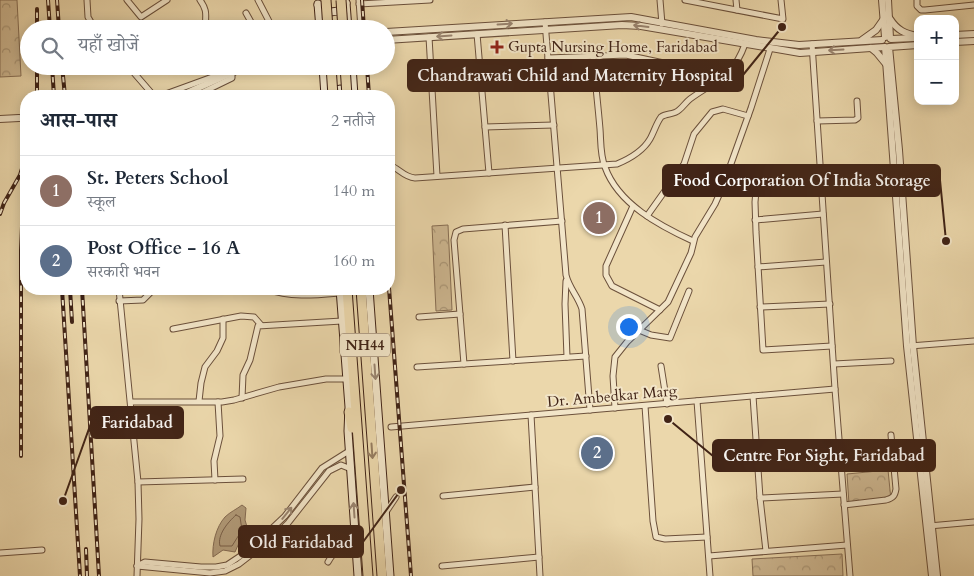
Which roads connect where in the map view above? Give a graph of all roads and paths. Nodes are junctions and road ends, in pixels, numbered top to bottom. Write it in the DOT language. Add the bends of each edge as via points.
graph roads {
  1 [pos="87,0"];
  2 [pos="127,0"];
  3 [pos="154,0"];
  4 [pos="167,0"];
  5 [pos="200,0"];
  6 [pos="258,0"];
  7 [pos="430,0"];
  8 [pos="660,0"];
  9 [pos="685,0"];
  10 [pos="736,0"];
  11 [pos="782,0"];
  12 [pos="882,0"];
  13 [pos="888,0"];
  14 [pos="917,0"];
  15 [pos="345,1"];
  16 [pos="401,1"];
  17 [pos="321,2"];
  18 [pos="359,2"];
  19 [pos="703,2"];
  20 [pos="974,5"];
  21 [pos="157,6"];
  22 [pos="737,10"];
  23 [pos="246,13"];
  24 [pos="886,18"];
  25 [pos="89,20"];
  26 [pos="206,20"];
  27 [pos="250,20"];
  28 [pos="268,20"];
  29 [pos="320,20"];
  30 [pos="326,20"];
  31 [pos="344,20"];
  32 [pos="348,20"];
  33 [pos="360,20"];
  34 [pos="545,26"];
  35 [pos="662,26"];
  36 [pos="395,32"];
  37 [pos="477,34"];
  38 [pos="974,34"];
  39 [pos="959,35"];
  40 [pos="914,36"];
  41 [pos="429,37"];
  42 [pos="914,37"];
  43 [pos="887,38"];
  44 [pos="395,39"];
  45 [pos="858,41"];
  46 [pos="974,41"];
  47 [pos="959,42"];
  48 [pos="745,44"];
  49 [pos="812,44"];
  50 [pos="914,45"];
  51 [pos="900,46"];
  52 [pos="887,47"];
  53 [pos="871,48"];
  54 [pos="770,49"];
  55 [pos="812,52"];
  56 [pos="593,56"];
  57 [pos="548,58"];
  58 [pos="889,65"];
  59 [pos="136,75"];
  60 [pos="218,75"];
  61 [pos="230,75"];
  62 [pos="232,75"];
  63 [pos="324,75"];
  64 [pos="332,75"];
  65 [pos="347,75"];
  66 [pos="352,75"];
  67 [pos="725,76"];
  68 [pos="149,90"];
  69 [pos="176,90"];
  70 [pos="194,90"];
  71 [pos="208,90"];
  72 [pos="325,90"];
  73 [pos="333,90"];
  74 [pos="334,90"];
  75 [pos="346,90"];
  76 [pos="351,90"];
  77 [pos="352,90"];
  78 [pos="857,101"];
  79 [pos="748,116"];
  80 [pos="19,118"];
  81 [pos="0,119"];
  82 [pos="817,120"];
  83 [pos="554,125"];
  84 [pos="485,127"];
  85 [pos="604,166"];
  86 [pos="395,168"];
  87 [pos="558,168"];
  88 [pos="489,173"];
  89 [pos="437,176"];
  90 [pos="726,176"];
  91 [pos="633,206"];
  92 [pos="823,214"];
  93 [pos="647,216"];
  94 [pos="755,220"];
  95 [pos="562,221"];
  96 [pos="505,225"];
  97 [pos="693,242"];
  98 [pos="826,262"];
  99 [pos="758,266"];
  100 [pos="566,275"];
  101 [pos="689,291"];
  102 [pos="119,295"];
  103 [pos="148,295"];
  104 [pos="342,295"];
  105 [pos="343,295"];
  106 [pos="361,295"];
  107 [pos="369,295"];
  108 [pos="119,300"];
  109 [pos="830,304"];
  110 [pos="760,307"];
  111 [pos="660,310"];
  112 [pos="460,314"];
  113 [pos="419,318"];
  114 [pos="223,320"];
  115 [pos="342,321"];
  116 [pos="261,325"];
  117 [pos="173,328"];
  118 [pos="639,330"];
  119 [pos="974,341"];
  120 [pos="832,346"];
  121 [pos="910,346"];
  122 [pos="586,356"];
  123 [pos="567,357"];
  124 [pos="513,361"];
  125 [pos="891,361"];
  126 [pos="464,364"];
  127 [pos="834,364"];
  128 [pos="661,366"];
  129 [pos="417,368"];
  130 [pos="347,379"];
  131 [pos="835,389"];
  132 [pos="753,396"];
  133 [pos="242,398"];
  134 [pos="697,401"];
  135 [pos="131,402"];
  136 [pos="199,402"];
  137 [pos="218,402"];
  138 [pos="667,404"];
  139 [pos="645,406"];
  140 [pos="615,408"];
  141 [pos="590,410"];
  142 [pos="349,412"];
  143 [pos="531,415"];
  144 [pos="390,427"];
  145 [pos="891,435"];
  146 [pos="839,443"];
  147 [pos="757,448"];
  148 [pos="350,451"];
  149 [pos="359,460"];
  150 [pos="894,464"];
  151 [pos="841,467"];
  152 [pos="351,469"];
  153 [pos="215,480"];
  154 [pos="243,480"];
  155 [pos="138,482"];
  156 [pos="535,487"];
  157 [pos="843,494"];
  158 [pos="443,496"];
  159 [pos="396,498"];
  160 [pos="760,498"];
  161 [pos="844,505"];
  162 [pos="386,512"];
  163 [pos="974,522"];
  164 [pos="929,526"];
  165 [pos="707,537"];
  166 [pos="356,540"];
  167 [pos="847,545"];
  168 [pos="42,550"];
  169 [pos="766,551"];
  170 [pos="0,553"];
  171 [pos="709,556"];
  172 [pos="539,557"];
  173 [pos="328,562"];
  174 [pos="137,566"];
  175 [pos="442,566"];
  176 [pos="185,573"];
  177 [pos="137,576"];
  178 [pos="358,576"];
  179 [pos="368,576"];
  180 [pos="382,576"];
  181 [pos="390,576"];
  182 [pos="540,576"];
  183 [pos="710,576"];
  184 [pos="850,576"];
  185 [pos="932,576"];
  186 [pos="937,576"];
  1 -- 25 [label="street"];
  2 -- 21 [label="street" via="141,17"];
  3 -- 21 [label="street"];
  4 -- 21 [label="street"];
  5 -- 26 [label="street" via="206,8"];
  6 -- 28 [label="street"];
  7 -- 16 [label="street"];
  8 -- 35 [label="street"];
  9 -- 19 [label="street"];
  10 -- 22 [label="street"];
  11 -- 22 [label="street" via="783,19"];
  12 -- 24 [label="street"];
  13 -- 24 [label="street"];
  14 -- 20 [label="street" via="921,10"];
  15 -- 17 [label="main road" via="343,9 337,12 324,10"];
  15 -- 31 [label="highway, bridge"];
  15 -- 32 [label="main road"];
  16 -- 18 [label="street"];
  17 -- 29 [label="main road"];
  17 -- 30 [label="highway, bridge"];
  18 -- 33 [label="street"];
  19 -- 22 [label="street"];
  23 -- 27 [label="street"];
  24 -- 40 [label="street" via="902,32"];
  24 -- 43 [label="street"];
  24 -- 45 [label="street" via="876,30"];
  34 -- 35 [label="street" via="631,17"];
  36 -- 34 [label="street, one-way"];
  34 -- 37 [label="street"];
  34 -- 57 [label="street"];
  35 -- 48 [label="street"];
  35 -- 49 [label="street" via="756,40"];
  37 -- 41 [label="street, one-way"];
  37 -- 84 [label="street"];
  38 -- 39 [label="street"];
  41 -- 44 [label="street"];
  41 -- 89 [label="street"];
  42 -- 43 [label="street"];
  43 -- 45 [label="street"];
  43 -- 52 [label="street" via="892,44"];
  45 -- 49 [label="street"];
  46 -- 47 [label="street"];
  48 -- 54 [label="street"];
  48 -- 67 [label="street" via="740,58"];
  49 -- 55 [label="street"];
  50 -- 51 [label="street"];
  51 -- 52 [label="street"];
  51 -- 58 [label="street"];
  52 -- 53 [label="street"];
  52 -- 58 [label="street"];
  53 -- 55 [label="street, one-way"];
  53 -- 58 [label="street"];
  54 -- 55 [label="street"];
  54 -- 79 [label="street"];
  55 -- 82 [label="street"];
  56 -- 57 [label="street"];
  56 -- 67 [label="street" via="626,55"];
  56 -- 85 [label="street"];
  57 -- 83 [label="street"];
  58 -- 121 [label="street" via="899,150"];
  59 -- 68 [label="street"];
  60 -- 69 [label="street"];
  61 -- 70 [label="street"];
  62 -- 71 [label="street" via="232,78"];
  63 -- 72 [label="main road"];
  64 -- 73 [label="highway, bridge"];
  65 -- 76 [label="highway, bridge"];
  66 -- 77 [label="main road"];
  67 -- 85 [label="street" via="678,111 661,117 649,141 634,155"];
  74 -- 75 [label="main road"];
  78 -- 82 [label="street" via="858,118 854,120"];
  79 -- 90 [label="street"];
  79 -- 93 [label="street" via="727,109 712,112 694,134 684,164"];
  80 -- 81 [label="street"];
  82 -- 92 [label="street"];
  83 -- 84 [label="street"];
  83 -- 87 [label="street"];
  84 -- 88 [label="street"];
  85 -- 87 [label="street"];
  85 -- 91 [label="street" via="609,178"];
  86 -- 89 [label="street" via="408,178"];
  87 -- 88 [label="street"];
  87 -- 95 [label="street"];
  88 -- 89 [label="street"];
  90 -- 94 [label="street" via="756,190"];
  90 -- 97 [label="street" via="715,204"];
  91 -- 93 [label="street"];
  91 -- 111 [label="street" via="606,266 606,275 617,289"];
  92 -- 94 [label="street"];
  92 -- 98 [label="street"];
  93 -- 97 [label="street"];
  94 -- 99 [label="street"];
  95 -- 96 [label="street"];
  95 -- 100 [label="street"];
  96 -- 112 [label="street" via="463,229 454,235"];
  96 -- 124 [label="street"];
  97 -- 111 [label="street" via="672,294"];
  98 -- 99 [label="street"];
  98 -- 109 [label="street"];
  99 -- 110 [label="street"];
  100 -- 122 [label="street" via="582,309"];
  100 -- 123 [label="street"];
  101 -- 118 [label="street" via="670,338"];
  102 -- 108 [label="street"];
  103 -- 108 [label="street" via="143,300"];
  104 -- 115 [label="main road"];
  105 -- 149 [label="highway, NH44"];
  106 -- 180 [label="highway, NH44, one-way"];
  107 -- 162 [label="main road, one-way"];
  108 -- 135 [label="street"];
  109 -- 110 [label="street"];
  109 -- 120 [label="street"];
  110 -- 120 [label="street" via="763,350"];
  111 -- 118 [label="street"];
  112 -- 113 [label="street"];
  112 -- 126 [label="street"];
  114 -- 116 [label="street" via="250,316"];
  114 -- 117 [label="street"];
  114 -- 136 [label="street" via="223,338 205,367"];
  115 -- 116 [label="street"];
  115 -- 130 [label="main road"];
  116 -- 133 [label="street" via="257,328 250,360 243,374"];
  118 -- 140 [label="street" via="615,357"];
  119 -- 121 [label="street"];
  120 -- 127 [label="street"];
  121 -- 164 [label="street"];
  122 -- 123 [label="street"];
  122 -- 141 [label="street"];
  123 -- 124 [label="street"];
  124 -- 126 [label="street"];
  125 -- 127 [label="street"];
  126 -- 129 [label="street"];
  127 -- 131 [label="street"];
  128 -- 138 [label="street"];
  130 -- 133 [label="street" via="326,379 270,389"];
  130 -- 142 [label="main road"];
  131 -- 132 [label="street, Dr. Ambedkar Marg"];
  131 -- 146 [label="street"];
  132 -- 134 [label="street, Dr. Ambedkar Marg"];
  132 -- 147 [label="street"];
  133 -- 137 [label="street"];
  134 -- 138 [label="street, Dr. Ambedkar Marg"];
  134 -- 165 [label="street"];
  135 -- 136 [label="street"];
  135 -- 155 [label="street"];
  136 -- 137 [label="street"];
  137 -- 153 [label="street" via="220,436 214,461"];
  138 -- 139 [label="street, Dr. Ambedkar Marg"];
  139 -- 140 [label="street, Dr. Ambedkar Marg"];
  139 -- 165 [label="street" via="656,538"];
  140 -- 141 [label="street, Dr. Ambedkar Marg"];
  141 -- 143 [label="street, Dr. Ambedkar Marg"];
  142 -- 148 [label="main road"];
  142 -- 149 [label="highway"];
  143 -- 144 [label="street, Dr. Ambedkar Marg"];
  143 -- 156 [label="street"];
  145 -- 150 [label="street"];
  146 -- 147 [label="street"];
  146 -- 151 [label="street"];
  147 -- 160 [label="street"];
  148 -- 152 [label="main road"];
  174 -- 148 [label="street, one-way" via="145,562 201,567 228,565 285,516 322,468"];
  149 -- 179 [label="highway, NH44"];
  150 -- 151 [label="street"];
  150 -- 161 [label="street" via="896,489 892,498"];
  151 -- 157 [label="street"];
  166 -- 152 [label="main road, one-way"];
  152 -- 176 [label="street" via="341,465 329,471 288,523 239,564 225,571"];
  153 -- 154 [label="street"];
  153 -- 155 [label="street"];
  155 -- 174 [label="street"];
  156 -- 158 [label="street"];
  156 -- 172 [label="street"];
  157 -- 160 [label="street"];
  157 -- 161 [label="street"];
  159 -- 162 [label="street"];
  160 -- 169 [label="street"];
  161 -- 167 [label="street"];
  162 -- 181 [label="main road"];
  163 -- 164 [label="street"];
  164 -- 185 [label="street"];
  164 -- 186 [label="street"];
  165 -- 171 [label="street"];
  166 -- 173 [label="street" via="340,546"];
  166 -- 178 [label="main road"];
  167 -- 169 [label="street"];
  167 -- 184 [label="street"];
  168 -- 170 [label="street"];
  169 -- 171 [label="street"];
  171 -- 183 [label="street"];
  172 -- 175 [label="street"];
  172 -- 182 [label="street"];
  174 -- 176 [label="street"];
  174 -- 177 [label="street"];
}
